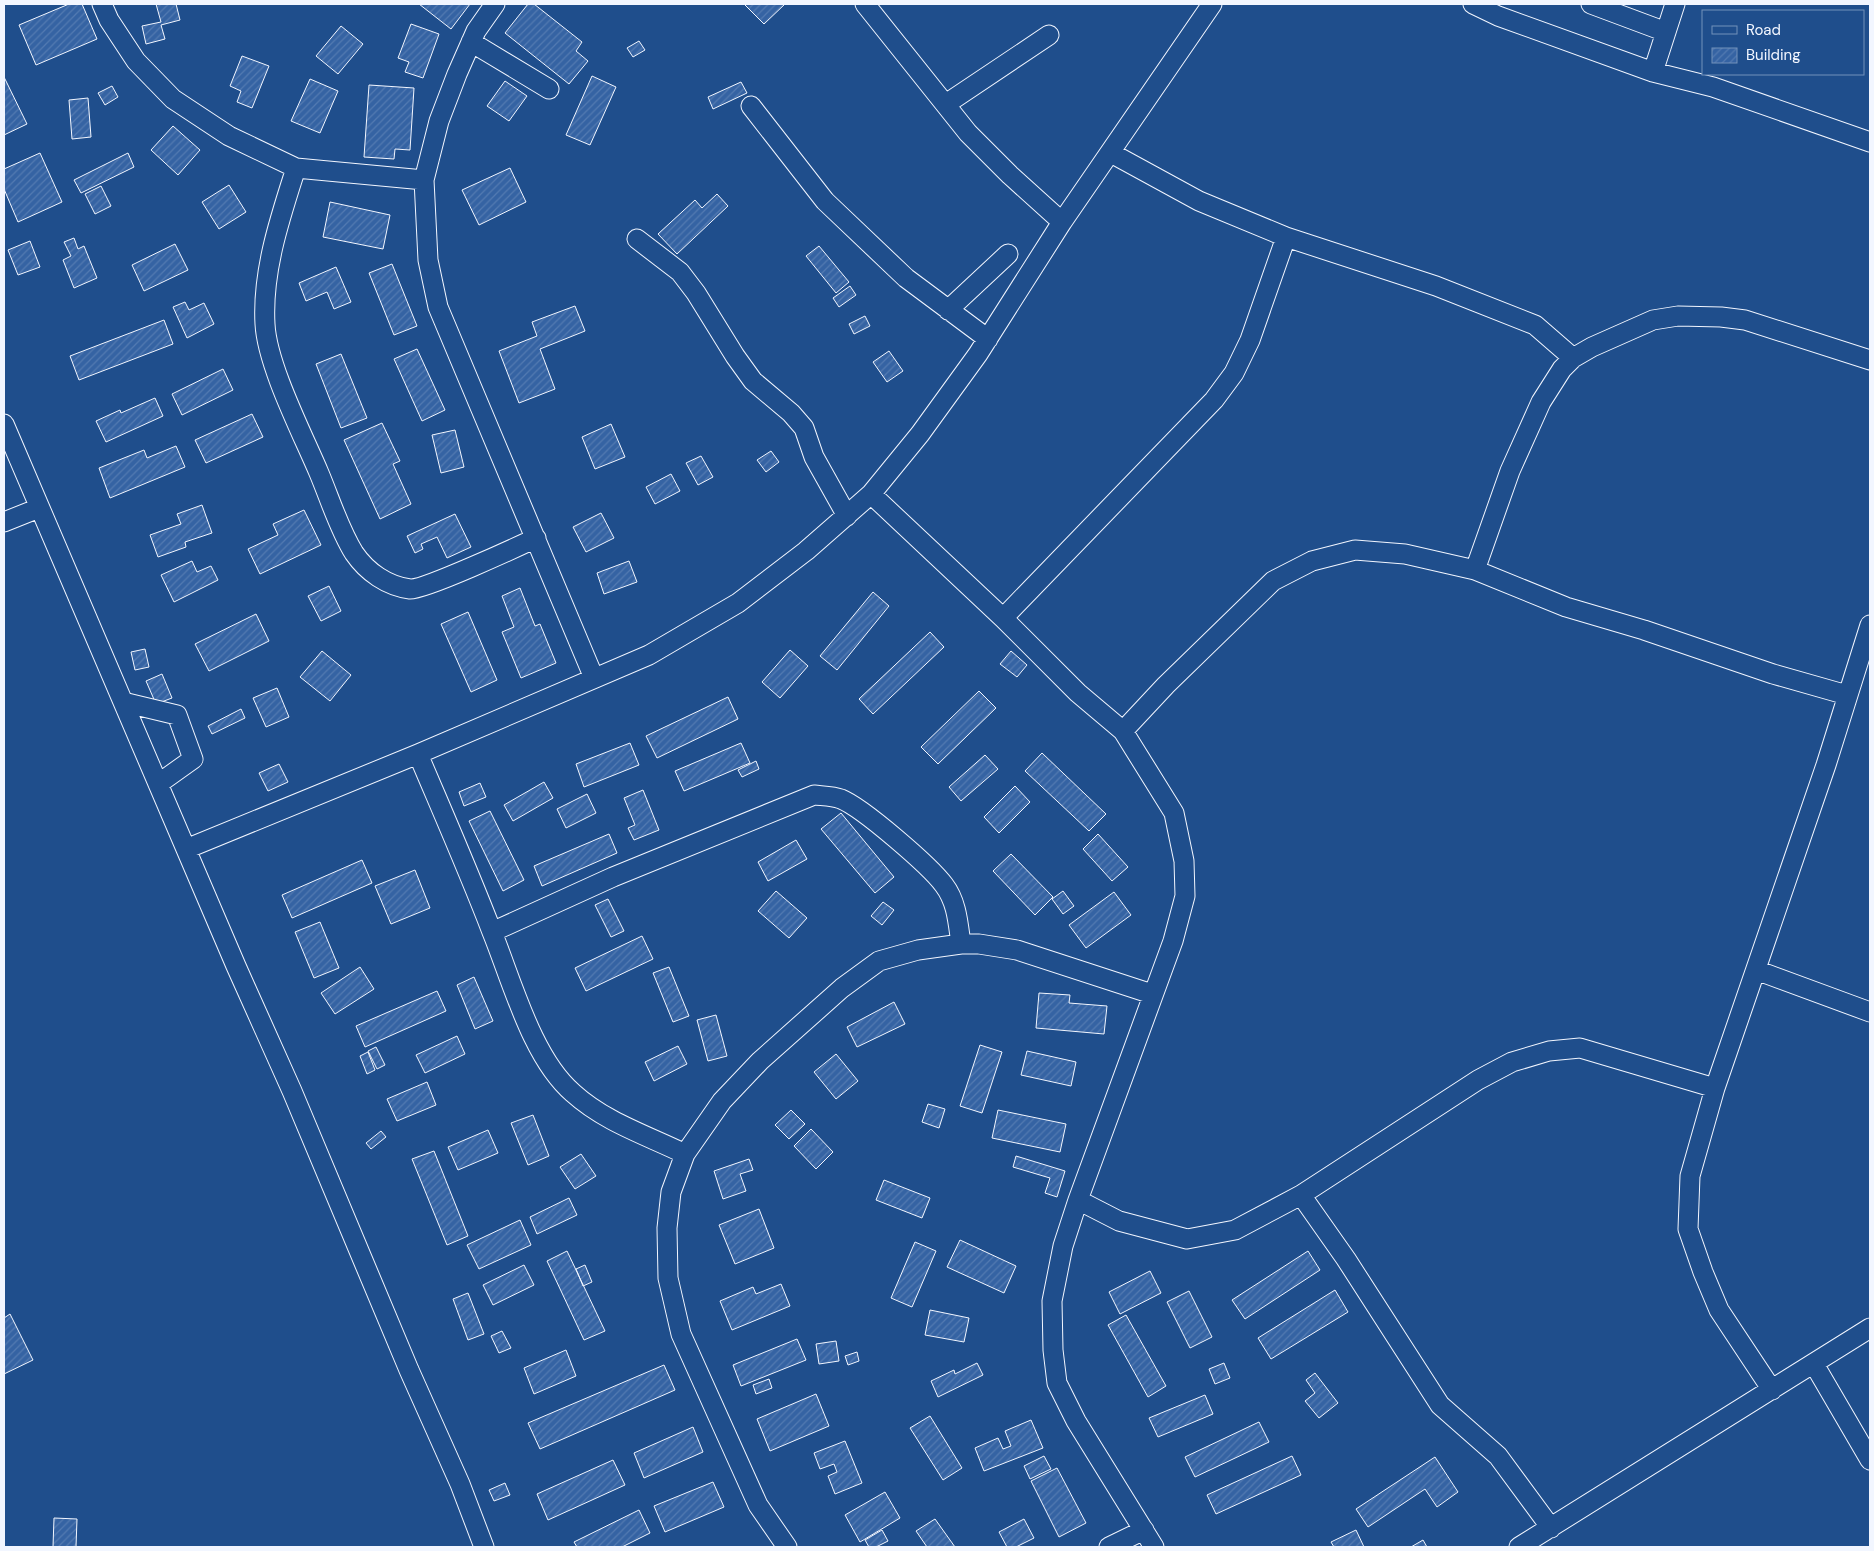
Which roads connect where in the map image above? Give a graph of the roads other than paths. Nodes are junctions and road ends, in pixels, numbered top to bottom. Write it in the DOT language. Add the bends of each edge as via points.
graph roads {
  1 [pos="102,4"];
  2 [pos="495,4"];
  3 [pos="865,4"];
  4 [pos="1212,4"];
  5 [pos="1473,4"];
  6 [pos="1591,4"];
  7 [pos="1675,4"];
  8 [pos="1666,32"];
  9 [pos="1049,35"];
  10 [pos="472,42"];
  11 [pos="1653,72"];
  12 [pos="549,89"];
  13 [pos="946,104"];
  14 [pos="751,106"];
  15 [pos="1870,142"];
  16 [pos="1111,153"];
  17 [pos="296,168"];
  18 [pos="424,180"];
  19 [pos="1062,222"];
  20 [pos="1286,237"];
  21 [pos="637,239"];
  22 [pos="1008,254"];
  23 [pos="948,310"];
  24 [pos="988,339"];
  25 [pos="1573,358"];
  26 [pos="1870,360"];
  27 [pos="4,424"];
  28 [pos="871,494"];
  29 [pos="39,508"];
  30 [pos="847,516"];
  31 [pos="4,522"];
  32 [pos="536,538"];
  33 [pos="1475,570"];
  34 [pos="1003,618"];
  35 [pos="1870,625"];
  36 [pos="594,678"];
  37 [pos="1847,695"];
  38 [pos="123,702"];
  39 [pos="1123,731"];
  40 [pos="418,754"];
  41 [pos="158,784"];
  42 [pos="186,849"];
  43 [pos="492,932"];
  44 [pos="961,944"];
  45 [pos="1756,970"];
  46 [pos="1152,994"];
  47 [pos="1870,1012"];
  48 [pos="1715,1088"];
  49 [pos="685,1154"];
  50 [pos="1301,1195"];
  51 [pos="1078,1200"];
  52 [pos="1870,1328"];
  53 [pos="1814,1364"];
  54 [pos="1772,1390"];
  55 [pos="1870,1460"];
  56 [pos="1551,1528"];
  57 [pos="1144,1530"];
  58 [pos="484,1547"];
  59 [pos="787,1547"];
  60 [pos="1109,1547"];
  61 [pos="1154,1547"];
  62 [pos="1519,1547"];
  1 -- 17 [label="street" via="136,61 173,99 229,136"];
  2 -- 10 [label="street"];
  3 -- 13 [label="street"];
  4 -- 16 [label="street"];
  5 -- 11 [label="street"];
  6 -- 8 [label="street"];
  7 -- 8 [label="street"];
  8 -- 11 [label="street"];
  9 -- 13 [label="street"];
  10 -- 12 [label="street"];
  10 -- 18 [label="street" via="439,121"];
  11 -- 15 [label="street" via="1713,87"];
  13 -- 19 [label="street" via="989,154"];
  14 -- 23 [label="street" via="825,201 906,278"];
  16 -- 19 [label="street"];
  16 -- 20 [label="street" via="1199,201"];
  17 -- 18 [label="street"];
  17 -- 32 [label="street" via="267,274 265,324 269,349 286,394 355,553 387,584 412,589"];
  18 -- 32 [label="street" via="428,260 438,307"];
  19 -- 24 [label="street"];
  20 -- 25 [label="street" via="1436,286 1535,324"];
  20 -- 34 [label="street" via="1250,340 1234,373 1214,400"];
  21 -- 30 [label="street" via="680,272 753,380 804,428 814,457"];
  22 -- 23 [label="street"];
  23 -- 24 [label="street"];
  24 -- 28 [label="street" via="920,434"];
  25 -- 26 [label="street" via="1653,320 1678,316 1745,320"];
  25 -- 33 [label="street" via="1541,402 1510,471"];
  27 -- 29 [label="street"];
  28 -- 30 [label="street"];
  28 -- 34 [label="street"];
  29 -- 31 [label="street"];
  29 -- 38 [label="street"];
  30 -- 36 [label="street" via="738,603 649,655"];
  32 -- 36 [label="street"];
  33 -- 37 [label="street" via="1566,607"];
  33 -- 39 [label="street" via="1405,554 1355,550 1312,561 1272,581 1166,684"];
  34 -- 39 [label="street"];
  35 -- 37 [label="street"];
  36 -- 40 [label="street"];
  37 -- 45 [label="street"];
  38 -- 41 [label="street"];
  38 -- 41 [label="street" via="177,716 193,759"];
  39 -- 46 [label="street" via="1174,813 1184,861 1185,896 1173,941"];
  40 -- 42 [label="street"];
  40 -- 43 [label="street"];
  41 -- 42 [label="street"];
  42 -- 58 [label="street" via="460,1484"];
  43 -- 44 [label="street" via="614,877 814,795 840,799 859,810 905,847 944,885 957,910"];
  43 -- 49 [label="street" via="521,1008 549,1067 571,1092 603,1116"];
  44 -- 46 [label="street" via="1017,950"];
  44 -- 49 [label="street" via="918,950 879,961 842,988 760,1061 722,1101"];
  45 -- 47 [label="street"];
  45 -- 48 [label="street"];
  46 -- 51 [label="street"];
  48 -- 50 [label="street" via="1580,1048 1549,1051 1512,1062 1478,1080"];
  48 -- 54 [label="street" via="1690,1176 1688,1229 1719,1310"];
  49 -- 59 [label="street" via="671,1192 667,1228 668,1278 681,1334 758,1506"];
  50 -- 51 [label="street" via="1235,1230 1187,1239 1119,1221"];
  50 -- 56 [label="street" via="1351,1266 1440,1405 1498,1456"];
  51 -- 57 [label="street" via="1063,1246 1052,1300 1052,1350 1057,1383 1076,1421"];
  52 -- 53 [label="street"];
  53 -- 54 [label="street"];
  53 -- 55 [label="street"];
  54 -- 56 [label="street"];
  56 -- 62 [label="street"];
  57 -- 60 [label="street"];
  57 -- 61 [label="street"];
}
